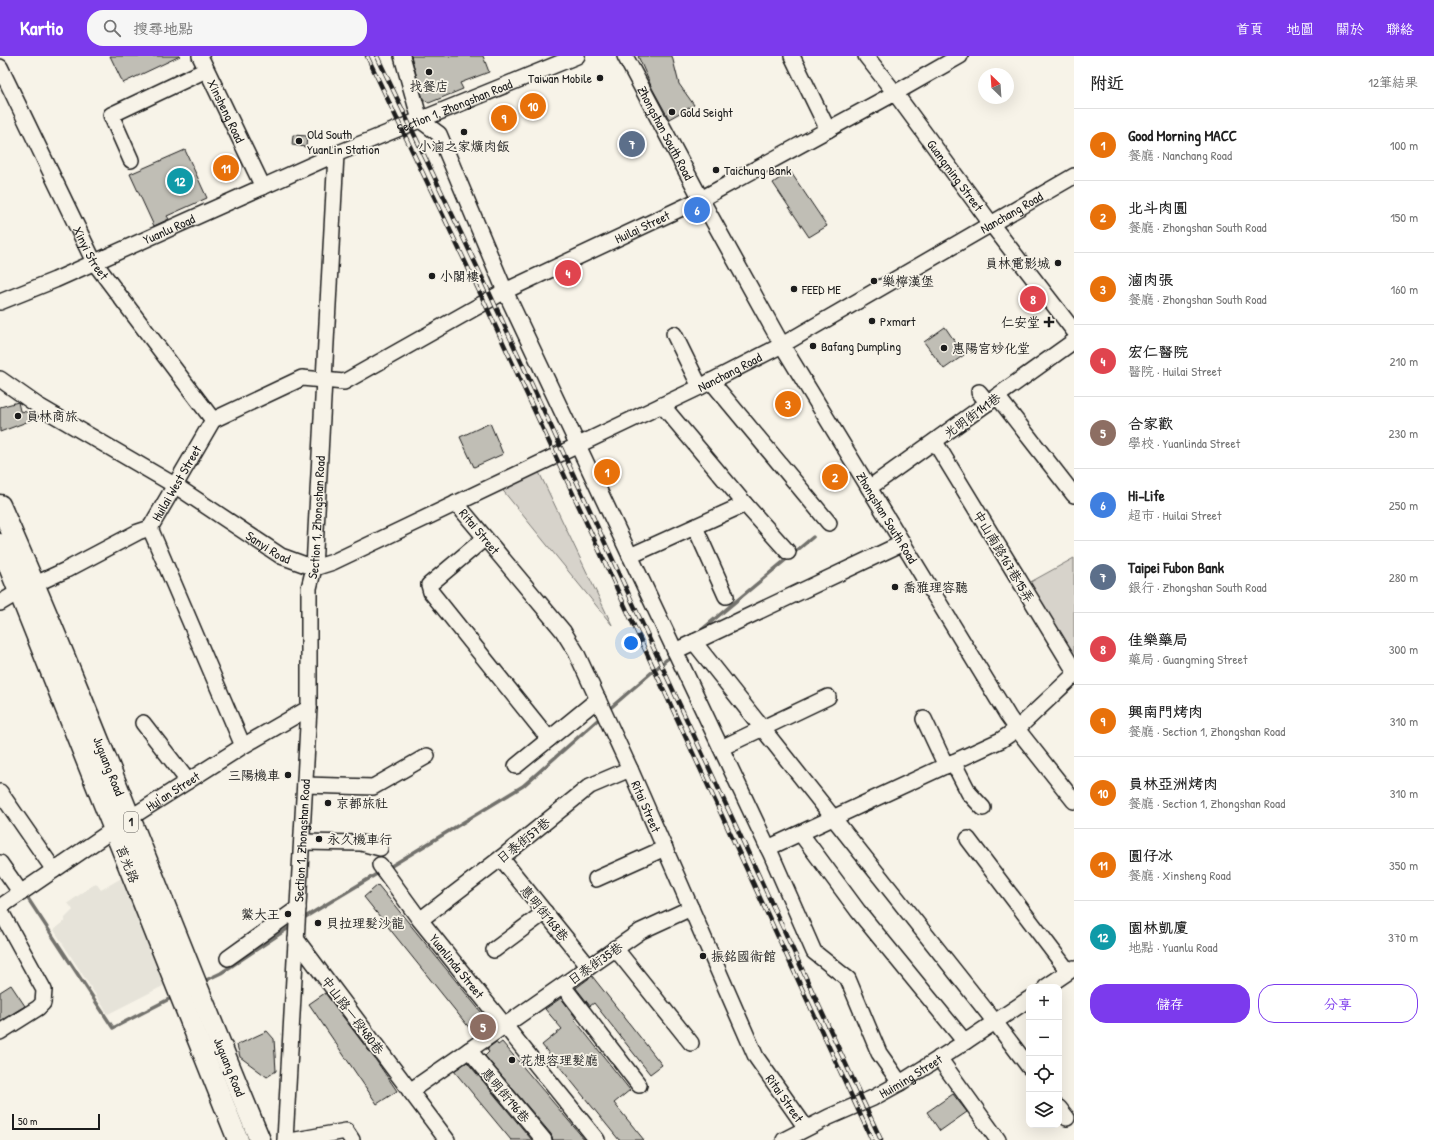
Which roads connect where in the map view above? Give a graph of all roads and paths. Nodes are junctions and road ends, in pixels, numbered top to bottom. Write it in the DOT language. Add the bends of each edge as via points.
graph roads {
  1 [pos="200,56"];
  2 [pos="402,56"];
  3 [pos="577,56"];
  4 [pos="625,56"];
  5 [pos="792,56"];
  6 [pos="866,56"];
  7 [pos="960,56"];
  8 [pos="0,66"];
  9 [pos="206,70"];
  10 [pos="895,93"];
  11 [pos="420,120"];
  12 [pos="828,130"];
  13 [pos="336,154"];
  14 [pos="131,160"];
  15 [pos="1074,176"];
  16 [pos="263,187"];
  17 [pos="700,199"];
  18 [pos="992,225"];
  19 [pos="94,262"];
  20 [pos="505,291"];
  21 [pos="0,302"];
  22 [pos="1074,331"];
  23 [pos="674,334"];
  24 [pos="1074,341"];
  25 [pos="782,345"];
  26 [pos="0,379"];
  27 [pos="324,380"];
  28 [pos="705,384"];
  29 [pos="988,397"];
  30 [pos="662,405"];
  31 [pos="213,420"];
  32 [pos="934,442"];
  33 [pos="577,446"];
  34 [pos="176,486"];
  35 [pos="869,488"];
  36 [pos="1074,494"];
  37 [pos="456,503"];
  38 [pos="745,504"];
  39 [pos="0,505"];
  40 [pos="829,523"];
  41 [pos="695,527"];
  42 [pos="150,528"];
  43 [pos="485,538"];
  44 [pos="903,543"];
  45 [pos="0,544"];
  46 [pos="788,552"];
  47 [pos="630,556"];
  48 [pos="314,568"];
  49 [pos="27,588"];
  50 [pos="726,596"];
  51 [pos="0,603"];
  52 [pos="694,642"];
  53 [pos="675,651"];
  54 [pos="1074,670"];
  55 [pos="1074,675"];
  56 [pos="828,697"];
  57 [pos="598,699"];
  58 [pos="309,708"];
  59 [pos="924,720"];
  60 [pos="143,723"];
  61 [pos="762,729"];
  62 [pos="1017,729"];
  63 [pos="549,739"];
  64 [pos="243,746"];
  65 [pos="721,748"];
  66 [pos="427,756"];
  67 [pos="950,764"];
  68 [pos="516,766"];
  69 [pos="630,769"];
  70 [pos="188,781"];
  71 [pos="305,785"];
  72 [pos="0,792"];
  73 [pos="1074,801"];
  74 [pos="983,808"];
  75 [pos="833,819"];
  76 [pos="122,823"];
  77 [pos="801,834"];
  78 [pos="968,839"];
  79 [pos="302,842"];
  80 [pos="380,848"];
  81 [pos="665,848"];
  82 [pos="768,848"];
  83 [pos="501,858"];
  84 [pos="0,863"];
  85 [pos="380,865"];
  86 [pos="54,870"];
  87 [pos="596,879"];
  88 [pos="21,893"];
  89 [pos="298,908"];
  90 [pos="691,908"];
  91 [pos="0,909"];
  92 [pos="545,912"];
  93 [pos="420,920"];
  94 [pos="296,940"];
  95 [pos="615,948"];
  96 [pos="494,950"];
  97 [pos="228,958"];
  98 [pos="589,967"];
  99 [pos="1071,970"];
  100 [pos="1050,984"];
  101 [pos="562,986"];
  102 [pos="1026,1000"];
  103 [pos="995,1022"];
  104 [pos="505,1025"];
  105 [pos="0,1032"];
  106 [pos="965,1042"];
  107 [pos="691,1043"];
  108 [pos="469,1050"];
  109 [pos="939,1058"];
  110 [pos="1026,1063"];
  111 [pos="900,1083"];
  112 [pos="639,1085"];
  113 [pos="410,1091"];
  114 [pos="806,1128"];
  115 [pos="238,1140"];
  116 [pos="260,1140"];
  117 [pos="286,1140"];
  118 [pos="296,1140"];
  119 [pos="352,1140"];
  120 [pos="447,1140"];
  121 [pos="544,1140"];
  122 [pos="597,1140"];
  123 [pos="784,1140"];
  124 [pos="998,1140"];
  1 -- 9 [label="street, Xinsheng Road"];
  2 -- 11 [label="street"];
  3 -- 11 [label="street, Section 1, Zhongshan Road"];
  4 -- 17 [label="street, Zhongshan South Road"];
  5 -- 12 [label="street"];
  6 -- 10 [label="street, Guangming Street"];
  7 -- 10 [label="street, Huilai Street"];
  8 -- 19 [label="street, Xinyi Street"];
  9 -- 14 [label="street" via="111,115"];
  9 -- 16 [label="street, Xinsheng Road"];
  10 -- 12 [label="street, Huilai Street"];
  10 -- 18 [label="street, Guangming Street"];
  11 -- 13 [label="street, Section 1, Zhongshan Road"];
  11 -- 20 [label="street" via="439,134"];
  12 -- 17 [label="street, Huilai Street"];
  13 -- 16 [label="street, Yuanlu Road"];
  13 -- 27 [label="street, Section 1, Zhongshan Road"];
  15 -- 18 [label="street, Nanchang Road"];
  16 -- 19 [label="street, Yuanlu Road"];
  17 -- 20 [label="street, Huilai Street"];
  17 -- 25 [label="street, Zhongshan South Road"];
  18 -- 22 [label="street, Guangming Street"];
  18 -- 25 [label="street, Nanchang Road"];
  19 -- 21 [label="street, Yuanlu Road"];
  19 -- 31 [label="street, Xinyi Street"];
  20 -- 27 [label="street, Huilai Street" via="344,382"];
  20 -- 33 [label="street"];
  23 -- 28 [label="street"];
  24 -- 29 [label="street, 光明街141巷"];
  25 -- 28 [label="street, Nanchang Road"];
  25 -- 35 [label="street, Zhongshan South Road"];
  26 -- 34 [label="street, Sanyi Road" via="37,405"];
  27 -- 31 [label="street" via="302,378"];
  27 -- 48 [label="street, Section 1, Zhongshan Road"];
  28 -- 30 [label="street, Nanchang Road"];
  28 -- 40 [label="street"];
  29 -- 32 [label="street, 光明街141巷"];
  29 -- 36 [label="street"];
  30 -- 33 [label="street, Nanchang Road"];
  30 -- 38 [label="street"];
  31 -- 34 [label="street, Huilai West Street"];
  32 -- 35 [label="street, 光明街141巷"];
  32 -- 54 [label="street, 中山南路167巷15弄"];
  33 -- 37 [label="street"];
  33 -- 47 [label="street"];
  34 -- 42 [label="street, Huilai West Street"];
  34 -- 48 [label="street, Sanyi Road" via="281,556"];
  35 -- 44 [label="street, Zhongshan South Road"];
  37 -- 43 [label="street, Ritai Street"];
  37 -- 48 [label="street" via="333,562"];
  38 -- 41 [label="street"];
  38 -- 46 [label="street"];
  39 -- 49 [label="main road, 1"];
  41 -- 47 [label="street"];
  41 -- 50 [label="street"];
  42 -- 49 [label="street"];
  42 -- 64 [label="street, Huilai West Street"];
  43 -- 57 [label="street, Ritai Street" via="563,631"];
  43 -- 63 [label="street" via="429,585 431,592"];
  44 -- 52 [label="street"];
  44 -- 62 [label="street, Zhongshan South Road"];
  45 -- 49 [label="main road, 莒光路 / 1"];
  47 -- 53 [label="street"];
  48 -- 58 [label="street, Section 1, Zhongshan Road" via="310,588"];
  49 -- 51 [label="street"];
  49 -- 76 [label="main road, 莒光路 / 1"];
  52 -- 53 [label="street"];
  52 -- 61 [label="street"];
  53 -- 65 [label="street"];
  55 -- 62 [label="street"];
  56 -- 61 [label="street"];
  57 -- 63 [label="street"];
  57 -- 69 [label="street, Ritai Street"];
  58 -- 64 [label="street, Hui'an Street"];
  58 -- 71 [label="street, Section 1, Zhongshan Road"];
  59 -- 67 [label="street"];
  60 -- 70 [label="street"];
  61 -- 65 [label="street"];
  61 -- 75 [label="street"];
  62 -- 67 [label="street" via="1001,740"];
  62 -- 73 [label="street, Zhongshan South Road"];
  63 -- 68 [label="street"];
  64 -- 70 [label="street, Hui'an Street"];
  65 -- 82 [label="street"];
  66 -- 71 [label="street" via="373,788"];
  67 -- 74 [label="street" via="968,793"];
  67 -- 75 [label="street"];
  69 -- 81 [label="street, Ritai Street"];
  69 -- 83 [label="street, 日泰街57巷" via="590,786"];
  70 -- 76 [label="street, Hui'an Street"];
  71 -- 79 [label="street, Section 1, Zhongshan Road"];
  72 -- 86 [label="street"];
  75 -- 77 [label="street"];
  75 -- 103 [label="street"];
  76 -- 86 [label="street, Hui'an Street"];
  76 -- 115 [label="main road, 莒光路 / 1"];
  76 -- 116 [label="main road, Juguang Road / 1"];
  77 -- 82 [label="street"];
  77 -- 106 [label="street" via="858,911"];
  78 -- 99 [label="street"];
  79 -- 80 [label="street" via="361,843"];
  79 -- 89 [label="street, Section 1, Zhongshan Road"];
  81 -- 87 [label="street"];
  81 -- 90 [label="street, Ritai Street"];
  82 -- 111 [label="street" via="814,952 848,979 879,1053"];
  83 -- 92 [label="street, 惠明街168巷"];
  83 -- 93 [label="street, 日泰街57巷"];
  84 -- 88 [label="street"];
  85 -- 93 [label="street, Yuanlinda Street"];
  86 -- 88 [label="street, Hui'an Street"];
  88 -- 91 [label="street, Hui'an Street"];
  89 -- 94 [label="street, Section 1, Zhongshan Road"];
  89 -- 97 [label="street"];
  90 -- 95 [label="street, 日泰街35巷" via="641,931"];
  90 -- 114 [label="street, Ritai Street" via="756,1057"];
  91 -- 105 [label="street" via="44,990 43,1003 38,1008"];
  92 -- 96 [label="street"];
  92 -- 98 [label="street, 惠明街168巷"];
  93 -- 104 [label="street, Yuanlinda Street"];
  94 -- 113 [label="street, 中山路一段480巷"];
  94 -- 117 [label="street, Section 1, Zhongshan Road"];
  95 -- 98 [label="street, 日泰街35巷"];
  95 -- 107 [label="street"];
  98 -- 101 [label="street, 日泰街35巷"];
  99 -- 100 [label="street"];
  101 -- 104 [label="street, 日泰街35巷"];
  101 -- 112 [label="street"];
  102 -- 103 [label="street, Huiming Street"];
  103 -- 106 [label="street, Huiming Street"];
  103 -- 110 [label="street"];
  104 -- 108 [label="street, 日泰街35巷"];
  104 -- 122 [label="street, Yuanlinda Street"];
  106 -- 109 [label="street, Huiming Street"];
  108 -- 113 [label="street, 日泰街35巷"];
  108 -- 121 [label="street, 惠明街196巷"];
  109 -- 111 [label="street, Huiming Street"];
  109 -- 124 [label="street"];
  111 -- 114 [label="street, Huiming Street"];
  113 -- 120 [label="street, 中山路一段480巷"];
  114 -- 123 [label="street, Huiming Street"];
  118 -- 119 [label="street" via="346,1131"];
}
